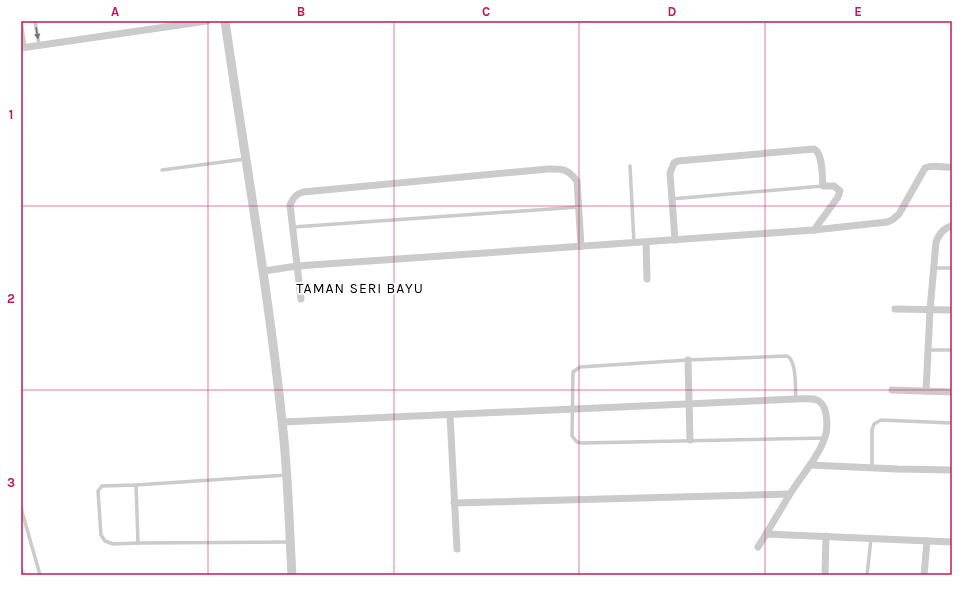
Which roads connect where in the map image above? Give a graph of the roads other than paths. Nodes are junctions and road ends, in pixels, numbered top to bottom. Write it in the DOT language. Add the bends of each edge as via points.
graph roads {
  1 [pos="21,21"];
  2 [pos="34,21"];
  3 [pos="207,21"];
  4 [pos="225,21"];
  5 [pos="157,24"];
  6 [pos="39,45"];
  7 [pos="23,48"];
  8 [pos="246,158"];
  9 [pos="630,166"];
  10 [pos="950,167"];
  11 [pos="162,170"];
  12 [pos="823,186"];
  13 [pos="671,199"];
  14 [pos="579,208"];
  15 [pos="952,226"];
  16 [pos="292,227"];
  17 [pos="814,230"];
  18 [pos="675,240"];
  19 [pos="646,242"];
  20 [pos="634,243"];
  21 [pos="581,246"];
  22 [pos="297,266"];
  23 [pos="934,268"];
  24 [pos="952,268"];
  25 [pos="264,271"];
  26 [pos="648,279"];
  27 [pos="301,299"];
  28 [pos="895,308"];
  29 [pos="930,310"];
  30 [pos="952,310"];
  31 [pos="928,350"];
  32 [pos="952,350"];
  33 [pos="688,360"];
  34 [pos="892,390"];
  35 [pos="926,391"];
  36 [pos="952,392"];
  37 [pos="796,399"];
  38 [pos="690,404"];
  39 [pos="572,409"];
  40 [pos="450,415"];
  41 [pos="283,422"];
  42 [pos="952,423"];
  43 [pos="825,438"];
  44 [pos="690,440"];
  45 [pos="810,465"];
  46 [pos="872,468"];
  47 [pos="952,470"];
  48 [pos="287,475"];
  49 [pos="136,485"];
  50 [pos="789,494"];
  51 [pos="454,503"];
  52 [pos="21,508"];
  53 [pos="766,534"];
  54 [pos="826,536"];
  55 [pos="871,538"];
  56 [pos="927,541"];
  57 [pos="290,542"];
  58 [pos="952,542"];
  59 [pos="138,543"];
  60 [pos="758,547"];
  61 [pos="457,549"];
  62 [pos="40,575"];
  63 [pos="292,575"];
  64 [pos="825,575"];
  65 [pos="867,575"];
  66 [pos="924,575"];
  1 -- 7 [label="lane"];
  2 -- 6 [label="lane, one-way"];
  3 -- 5 [label="street"];
  4 -- 8 [label="street"];
  5 -- 6 [label="street"];
  6 -- 7 [label="street"];
  8 -- 11 [label="lane"];
  8 -- 25 [label="street"];
  9 -- 20 [label="lane"];
  10 -- 17 [label="street" via="932,165 923,169 899,214 892,220"];
  12 -- 13 [label="lane"];
  12 -- 13 [label="street" via="820,156 814,149 678,161 670,173"];
  12 -- 17 [label="street" via="834,186 838,188 839,194"];
  13 -- 18 [label="street"];
  14 -- 16 [label="lane"];
  14 -- 16 [label="street" via="577,181 571,173 562,169 548,169 303,192 297,194 290,205"];
  14 -- 21 [label="street"];
  15 -- 23 [label="street" via="943,230 936,242"];
  16 -- 22 [label="street"];
  17 -- 18 [label="street"];
  18 -- 19 [label="street"];
  19 -- 20 [label="street"];
  19 -- 26 [label="street"];
  20 -- 21 [label="street"];
  21 -- 22 [label="street"];
  22 -- 25 [label="street"];
  22 -- 27 [label="street"];
  23 -- 24 [label="lane"];
  23 -- 29 [label="street"];
  25 -- 41 [label="street"];
  28 -- 29 [label="street"];
  29 -- 30 [label="street"];
  29 -- 31 [label="street"];
  31 -- 32 [label="lane"];
  31 -- 35 [label="street"];
  33 -- 37 [label="lane" via="787,356 794,364"];
  33 -- 38 [label="street"];
  33 -- 39 [label="lane" via="580,367 573,372"];
  34 -- 35 [label="street"];
  35 -- 36 [label="street"];
  37 -- 38 [label="street"];
  37 -- 43 [label="street" via="812,399 823,406 827,429"];
  38 -- 39 [label="street"];
  38 -- 44 [label="street"];
  39 -- 40 [label="street"];
  39 -- 44 [label="lane" via="572,436 577,442"];
  40 -- 41 [label="street"];
  40 -- 51 [label="street"];
  41 -- 48 [label="street"];
  42 -- 46 [label="lane" via="881,420 874,424 872,430"];
  43 -- 44 [label="lane"];
  43 -- 45 [label="street"];
  45 -- 46 [label="street"];
  45 -- 50 [label="street"];
  46 -- 47 [label="street"];
  48 -- 49 [label="lane"];
  48 -- 57 [label="street"];
  49 -- 59 [label="lane"];
  49 -- 59 [label="lane" via="102,486 98,491 101,535 105,541 113,544"];
  50 -- 51 [label="street"];
  50 -- 53 [label="street"];
  51 -- 61 [label="street"];
  52 -- 62 [label="lane"];
  53 -- 54 [label="street"];
  53 -- 60 [label="street"];
  54 -- 55 [label="street"];
  54 -- 64 [label="street"];
  55 -- 56 [label="street"];
  55 -- 65 [label="lane"];
  56 -- 58 [label="street"];
  56 -- 66 [label="street"];
  57 -- 59 [label="lane"];
  57 -- 63 [label="street"];
}
